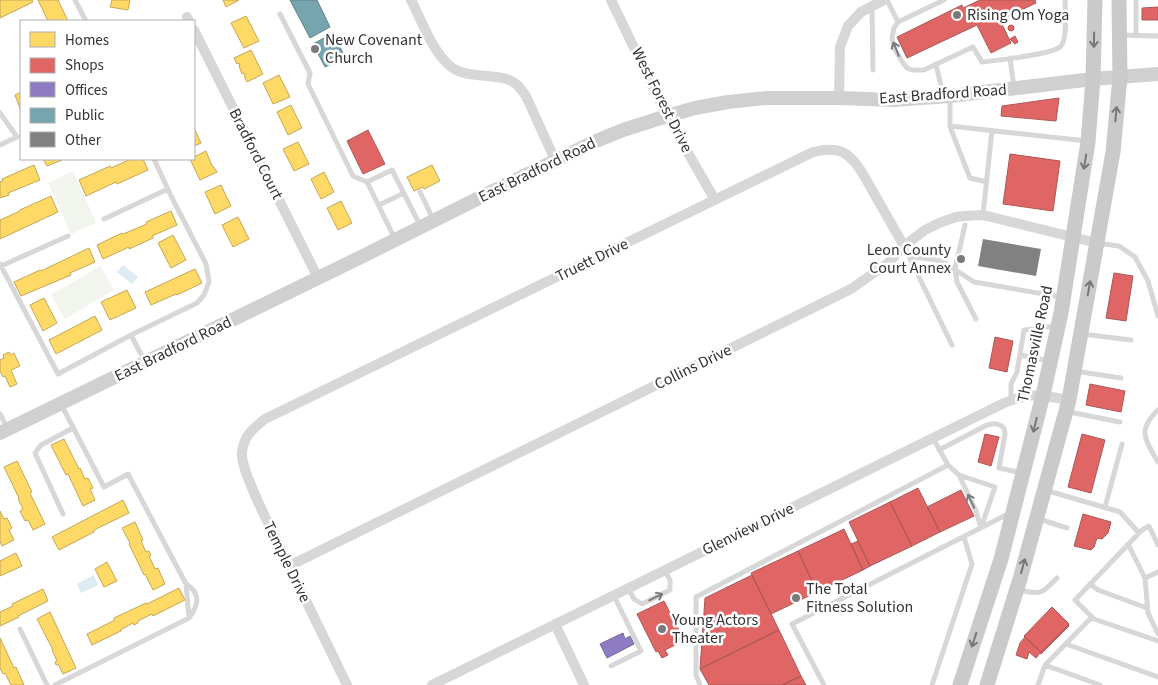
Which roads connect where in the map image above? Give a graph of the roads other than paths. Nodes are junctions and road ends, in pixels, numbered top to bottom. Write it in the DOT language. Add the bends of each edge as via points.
graph roads {
  1 [pos="75,0"];
  2 [pos="412,0"];
  3 [pos="611,0"];
  4 [pos="886,0"];
  5 [pos="944,0"];
  6 [pos="1065,0"];
  7 [pos="1095,0"];
  8 [pos="1119,0"];
  9 [pos="1136,0"];
  10 [pos="872,6"];
  11 [pos="280,14"];
  12 [pos="85,20"];
  13 [pos="898,22"];
  14 [pos="195,32"];
  15 [pos="1120,35"];
  16 [pos="1136,36"];
  17 [pos="1158,36"];
  18 [pos="1010,58"];
  19 [pos="936,64"];
  20 [pos="873,70"];
  21 [pos="1158,74"];
  22 [pos="1120,77"];
  23 [pos="1093,79"];
  24 [pos="1014,88"];
  25 [pos="947,96"];
  26 [pos="839,98"];
  27 [pos="0,114"];
  28 [pos="667,116"];
  29 [pos="950,126"];
  30 [pos="992,130"];
  31 [pos="1088,142"];
  32 [pos="0,145"];
  33 [pos="154,160"];
  34 [pos="556,160"];
  35 [pos="367,182"];
  36 [pos="986,182"];
  37 [pos="168,189"];
  38 [pos="420,192"];
  39 [pos="404,193"];
  40 [pos="715,200"];
  41 [pos="379,205"];
  42 [pos="983,216"];
  43 [pos="104,219"];
  44 [pos="427,224"];
  45 [pos="965,225"];
  46 [pos="68,236"];
  47 [pos="1073,238"];
  48 [pos="396,240"];
  49 [pos="1097,243"];
  50 [pos="904,246"];
  51 [pos="909,256"];
  52 [pos="0,265"];
  53 [pos="955,269"];
  54 [pos="318,278"];
  55 [pos="1063,297"];
  56 [pos="1158,316"];
  57 [pos="976,319"];
  58 [pos="1058,326"];
  59 [pos="1081,333"];
  60 [pos="131,335"];
  61 [pos="1131,340"];
  62 [pos="952,345"];
  63 [pos="1020,355"];
  64 [pos="1050,361"];
  65 [pos="145,363"];
  66 [pos="1074,371"];
  67 [pos="1121,378"];
  68 [pos="1043,395"];
  69 [pos="1011,400"];
  70 [pos="61,404"];
  71 [pos="1067,405"];
  72 [pos="1158,410"];
  73 [pos="0,414"];
  74 [pos="1155,416"];
  75 [pos="1120,422"];
  76 [pos="73,428"];
  77 [pos="4,431"];
  78 [pos="246,436"];
  79 [pos="934,438"];
  80 [pos="1122,444"];
  81 [pos="939,450"];
  82 [pos="1158,462"];
  83 [pos="948,465"];
  84 [pos="1023,473"];
  85 [pos="959,475"];
  86 [pos="1045,490"];
  87 [pos="1105,507"];
  88 [pos="1013,512"];
  89 [pos="64,514"];
  90 [pos="1036,519"];
  91 [pos="981,528"];
  92 [pos="1067,528"];
  93 [pos="1138,533"];
  94 [pos="964,536"];
  95 [pos="1128,544"];
  96 [pos="1158,545"];
  97 [pos="289,566"];
  98 [pos="665,570"];
  99 [pos="1158,572"];
  100 [pos="1057,578"];
  101 [pos="1145,578"];
  102 [pos="186,584"];
  103 [pos="1090,584"];
  104 [pos="628,588"];
  105 [pos="1016,590"];
  106 [pos="614,596"];
  107 [pos="1147,608"];
  108 [pos="1092,617"];
  109 [pos="190,618"];
  110 [pos="555,624"];
  111 [pos="20,629"];
  112 [pos="1158,634"];
  113 [pos="1158,641"];
  114 [pos="1066,644"];
  115 [pos="1046,665"];
  116 [pos="611,666"];
  117 [pos="1158,677"];
  118 [pos="934,684"];
  119 [pos="47,685"];
  120 [pos="55,685"];
  121 [pos="347,685"];
  122 [pos="432,685"];
  123 [pos="584,685"];
  124 [pos="700,685"];
  125 [pos="824,685"];
  126 [pos="960,685"];
  127 [pos="987,685"];
  128 [pos="1038,685"];
  129 [pos="1100,685"];
  1 -- 12 [label="lane"];
  2 -- 34 [label="street" via="432,44 449,66 464,73 504,78 519,86"];
  3 -- 28 [label="street, West Forest Drive"];
  4 -- 10 [label="street"];
  4 -- 13 [label="lane"];
  5 -- 13 [label="lane"];
  6 -- 18 [label="lane" via="1065,36 1061,46 1049,52"];
  7 -- 23 [label="main road, Thomasville Road, one-way"];
  8 -- 15 [label="main road"];
  9 -- 16 [label="lane"];
  10 -- 20 [label="lane"];
  10 -- 26 [label="street" via="848,26 840,47"];
  11 -- 35 [label="lane" via="310,73 308,84 353,176"];
  19 -- 13 [label="lane, one-way" via="924,70 907,68 894,48 892,38"];
  14 -- 54 [label="street, Bradford Court"];
  15 -- 16 [label="lane"];
  15 -- 22 [label="main road"];
  16 -- 17 [label="lane"];
  18 -- 19 [label="lane" via="982,62 973,46"];
  18 -- 24 [label="lane"];
  19 -- 25 [label="lane"];
  21 -- 22 [label="street, East Bradford Road"];
  22 -- 23 [label="street, East Bradford Road"];
  49 -- 22 [label="main road, one-way" via="1113,152"];
  23 -- 24 [label="street, East Bradford Road"];
  23 -- 31 [label="main road, Thomasville Road"];
  24 -- 25 [label="street, East Bradford Road"];
  25 -- 26 [label="street, East Bradford Road" via="893,100"];
  25 -- 29 [label="lane"];
  26 -- 28 [label="street, East Bradford Road" via="767,98 712,105"];
  27 -- 32 [label="lane" via="17,137"];
  28 -- 34 [label="street, East Bradford Road" via="614,134"];
  28 -- 40 [label="street, West Forest Drive"];
  29 -- 30 [label="lane"];
  29 -- 36 [label="lane" via="970,178"];
  30 -- 31 [label="lane"];
  30 -- 36 [label="lane"];
  31 -- 47 [label="main road, Thomasville Road, one-way"];
  33 -- 37 [label="lane"];
  34 -- 44 [label="street, East Bradford Road"];
  35 -- 39 [label="lane" via="392,170"];
  35 -- 41 [label="lane"];
  36 -- 42 [label="lane"];
  37 -- 43 [label="lane"];
  37 -- 60 [label="lane" via="206,264 209,282 197,303"];
  38 -- 44 [label="lane"];
  39 -- 41 [label="lane"];
  39 -- 44 [label="lane"];
  40 -- 50 [label="street, Truett Drive" via="813,152 841,151 857,165"];
  40 -- 78 [label="street, Truett Drive" via="265,419"];
  41 -- 48 [label="lane"];
  42 -- 47 [label="street, Collins Drive"];
  42 -- 50 [label="street, Collins Drive" via="956,217 939,223"];
  44 -- 48 [label="street, East Bradford Road"];
  45 -- 53 [label="lane"];
  46 -- 52 [label="lane"];
  47 -- 49 [label="street, Collins Drive"];
  47 -- 55 [label="main road, Thomasville Road"];
  48 -- 54 [label="street, East Bradford Road"];
  49 -- 56 [label="lane" via="1119,246 1135,257 1148,282"];
  59 -- 49 [label="main road, one-way"];
  50 -- 51 [label="lane"];
  50 -- 97 [label="street, Collins Drive" via="888,263 851,289"];
  51 -- 53 [label="lane" via="942,261"];
  51 -- 62 [label="lane"];
  52 -- 60 [label="lane" via="58,374"];
  53 -- 55 [label="lane" via="974,282"];
  53 -- 57 [label="lane" via="957,282"];
  54 -- 65 [label="street, East Bradford Road"];
  55 -- 58 [label="main road, Thomasville Road"];
  58 -- 63 [label="lane" via="1024,330"];
  58 -- 64 [label="main road, Thomasville Road"];
  59 -- 61 [label="lane"];
  59 -- 66 [label="main road"];
  60 -- 65 [label="lane"];
  63 -- 64 [label="lane"];
  63 -- 69 [label="lane" via="1011,384"];
  64 -- 68 [label="main road, Thomasville Road"];
  65 -- 70 [label="street, East Bradford Road"];
  66 -- 67 [label="lane"];
  66 -- 71 [label="main road"];
  68 -- 69 [label="street, Glenview Drive"];
  68 -- 71 [label="street, Glenview Drive"];
  68 -- 84 [label="main road, Thomasville Road, one-way"];
  69 -- 79 [label="street, Glenview Drive"];
  70 -- 76 [label="lane"];
  70 -- 77 [label="street, East Bradford Road"];
  71 -- 75 [label="lane"];
  71 -- 86 [label="main road"];
  72 -- 74 [label="lane"];
  73 -- 77 [label="lane"];
  74 -- 82 [label="lane" via="1146,425 1144,433"];
  76 -- 89 [label="lane" via="41,445 35,453"];
  76 -- 102 [label="lane" via="104,486 128,474"];
  78 -- 97 [label="street, Temple Drive" via="241,453 244,466"];
  79 -- 81 [label="lane"];
  79 -- 98 [label="street, Glenview Drive"];
  80 -- 87 [label="lane"];
  81 -- 83 [label="lane"];
  81 -- 84 [label="lane" via="996,423 1004,428 1005,434 999,468"];
  83 -- 85 [label="lane"];
  83 -- 124 [label="lane" via="696,597 696,675"];
  84 -- 88 [label="main road, Thomasville Road"];
  91 -- 85 [label="lane, one-way"];
  85 -- 91 [label="lane" via="995,487"];
  86 -- 87 [label="lane"];
  86 -- 90 [label="main road"];
  87 -- 93 [label="lane" via="1120,512"];
  88 -- 90 [label="main road"];
  88 -- 91 [label="lane"];
  88 -- 126 [label="main road, Thomasville Road, one-way" via="1001,560"];
  90 -- 92 [label="lane"];
  105 -- 90 [label="main road, one-way"];
  91 -- 94 [label="lane"];
  93 -- 95 [label="lane"];
  93 -- 96 [label="lane" via="1149,526"];
  94 -- 118 [label="lane" via="972,564"];
  94 -- 125 [label="lane" via="792,624"];
  95 -- 101 [label="lane"];
  95 -- 103 [label="lane"];
  97 -- 121 [label="street, Temple Drive"];
  98 -- 104 [label="street, Glenview Drive"];
  104 -- 98 [label="lane, one-way" via="634,599 642,604 670,590"];
  99 -- 101 [label="lane"];
  100 -- 105 [label="lane" via="1036,594"];
  101 -- 107 [label="lane"];
  102 -- 109 [label="lane"];
  102 -- 109 [label="lane" via="193,588 198,600"];
  103 -- 107 [label="lane"];
  103 -- 108 [label="lane" via="1075,600"];
  104 -- 106 [label="street, Glenview Drive"];
  105 -- 127 [label="main road"];
  106 -- 110 [label="street, Glenview Drive"];
  106 -- 116 [label="lane" via="641,651"];
  107 -- 112 [label="lane"];
  108 -- 113 [label="lane"];
  108 -- 114 [label="lane"];
  109 -- 120 [label="lane"];
  110 -- 122 [label="street, Glenview Drive"];
  110 -- 123 [label="street"];
  111 -- 119 [label="lane"];
  114 -- 115 [label="lane"];
  114 -- 117 [label="lane"];
  115 -- 128 [label="lane"];
  115 -- 129 [label="lane"];
}
